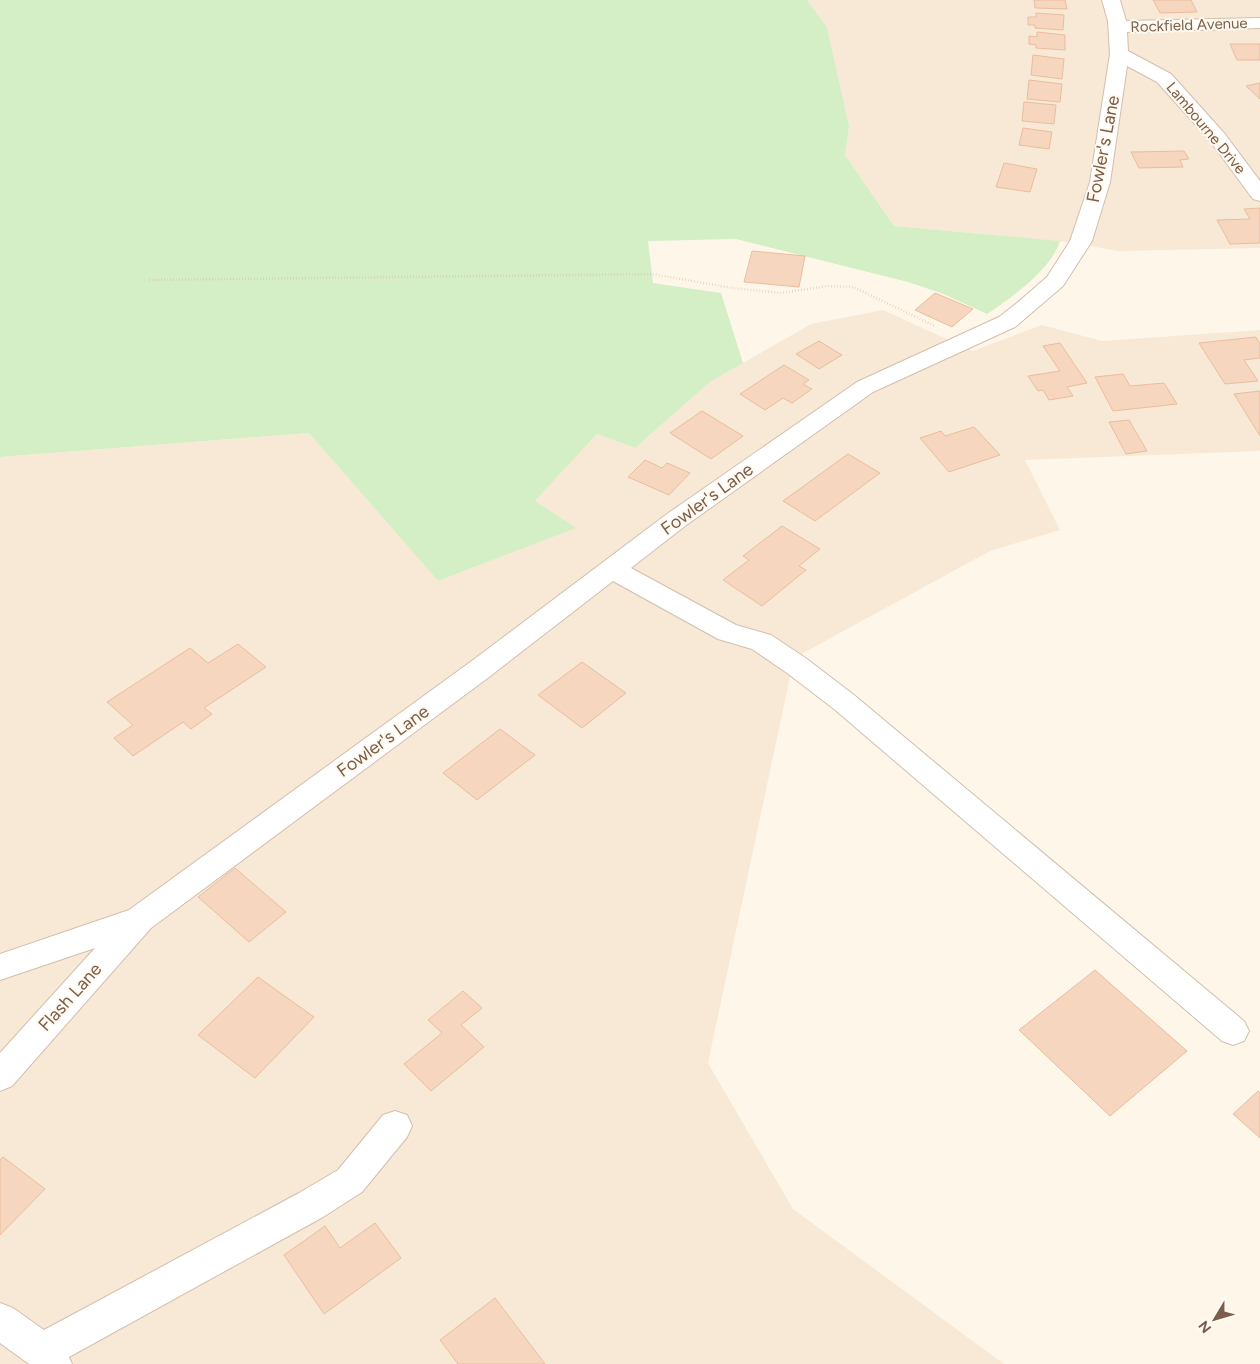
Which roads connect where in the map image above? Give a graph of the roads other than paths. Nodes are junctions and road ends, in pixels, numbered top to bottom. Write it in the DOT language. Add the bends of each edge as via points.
graph roads {
  1 [pos="1110,0"];
  2 [pos="1260,23"];
  3 [pos="1117,27"];
  4 [pos="1119,54"];
  5 [pos="1260,195"];
  6 [pos="612,569"];
  7 [pos="140,919"];
  8 [pos="0,966"];
  9 [pos="1233,1032"];
  10 [pos="0,1076"];
  11 [pos="395,1126"];
  12 [pos="0,1322"];
  13 [pos="48,1357"];
  1 -- 3 [label="street, Fowler's Lane"];
  2 -- 3 [label="street, Rockfield Avenue"];
  3 -- 4 [label="street, Fowler's Lane"];
  4 -- 5 [label="street, Lambourne Drive" via="1164,78 1217,137"];
  4 -- 6 [label="street, Fowler's Lane" via="1100,182 1081,241 1055,281 1007,322 865,387"];
  6 -- 7 [label="street, Fowler's Lane"];
  6 -- 9 [label="street" via="727,632 761,642 797,666 844,702"];
  7 -- 8 [label="street"];
  7 -- 10 [label="street, Flash Lane"];
  11 -- 13 [label="street" via="350,1181"];
  12 -- 13 [label="street"];
}
